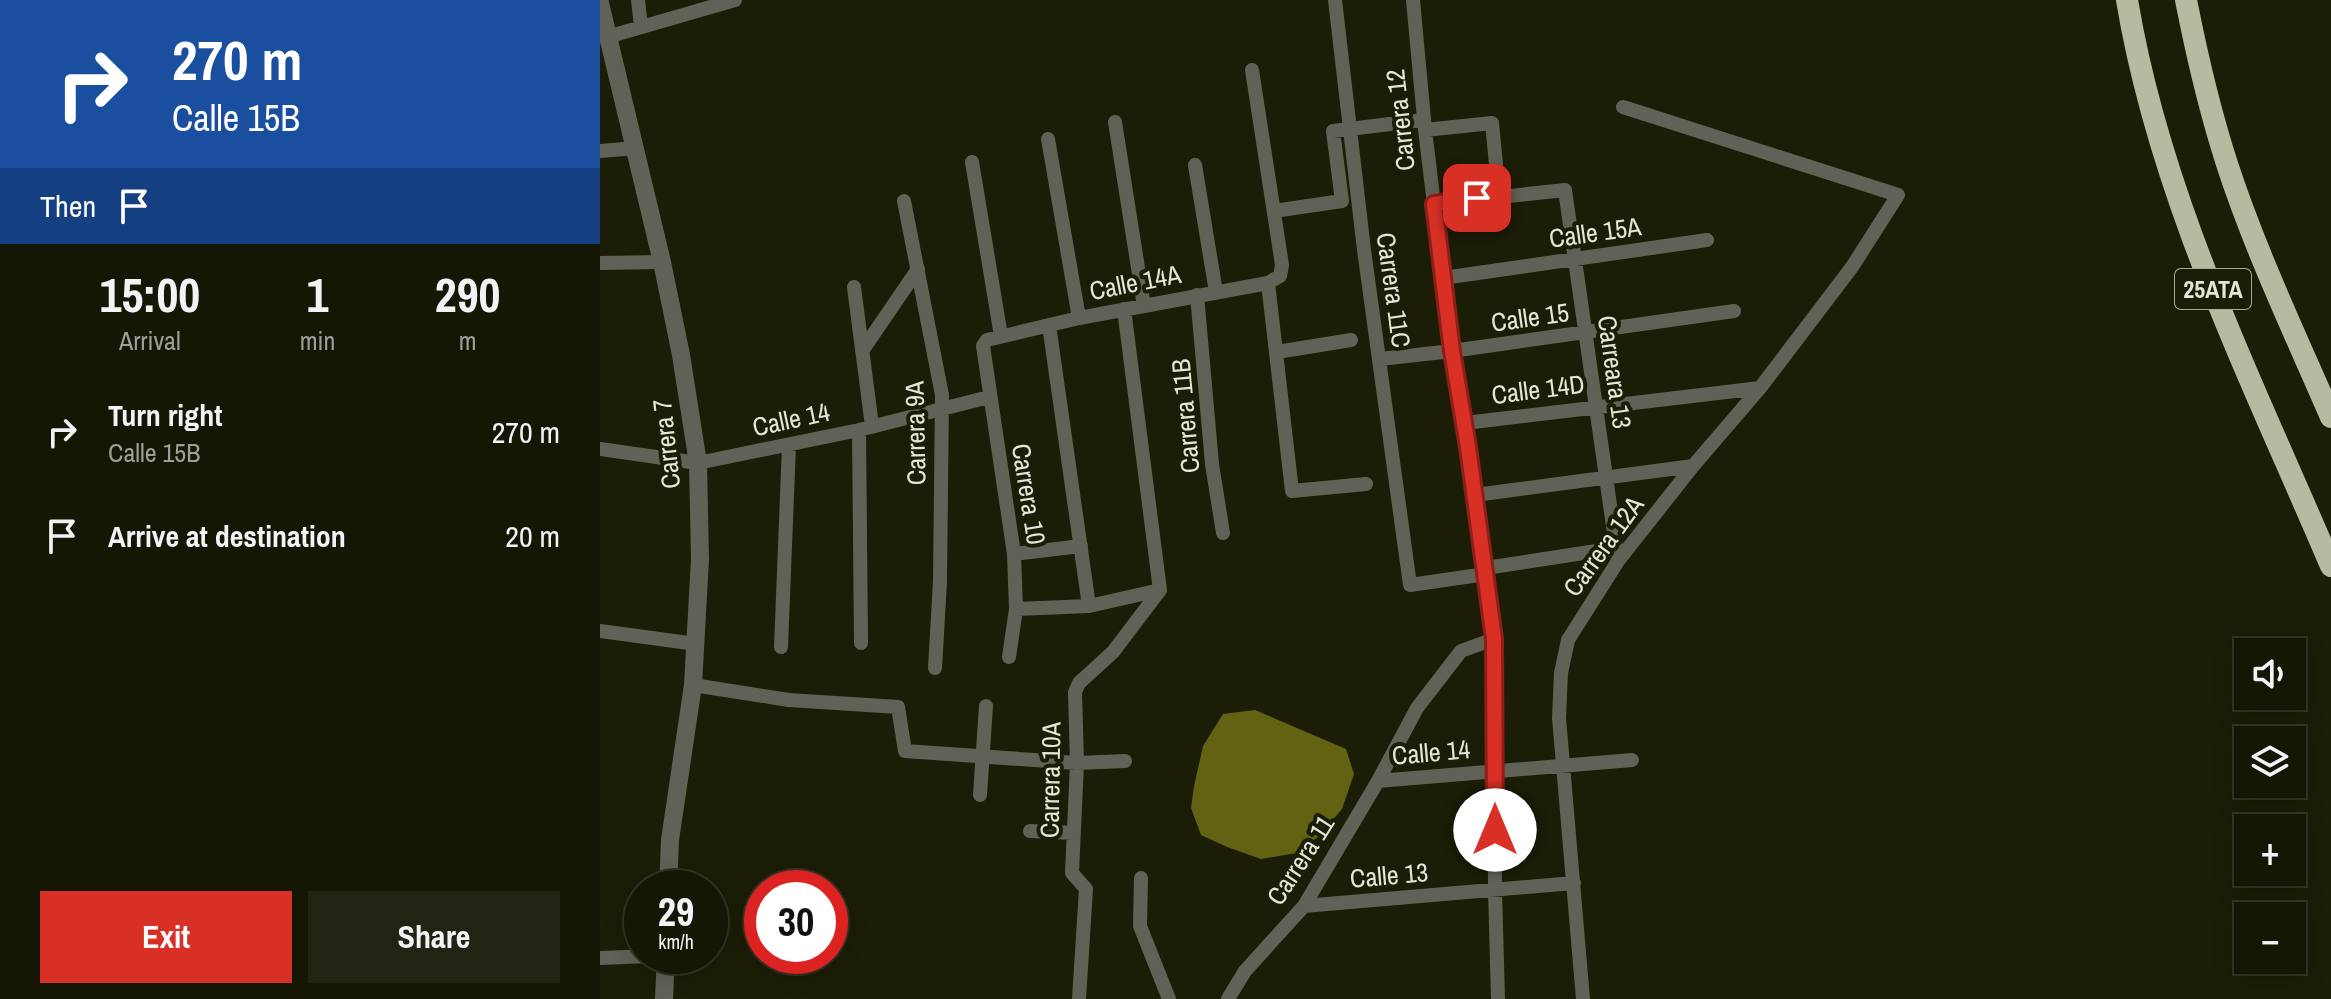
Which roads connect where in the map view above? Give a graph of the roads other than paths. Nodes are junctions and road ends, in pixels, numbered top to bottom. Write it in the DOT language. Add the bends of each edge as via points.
graph roads {
  1 [pos="638,0"];
  2 [pos="735,0"];
  3 [pos="1335,0"];
  4 [pos="1413,0"];
  5 [pos="2127,0"];
  6 [pos="2186,0"];
  7 [pos="710,4"];
  8 [pos="603,21"];
  9 [pos="641,27"];
  10 [pos="1252,70"];
  11 [pos="1623,107"];
  12 [pos="1115,122"];
  13 [pos="1424,125"];
  14 [pos="1349,129"];
  15 [pos="1048,139"];
  16 [pos="636,148"];
  17 [pos="600,151"];
  18 [pos="972,162"];
  19 [pos="1195,165"];
  20 [pos="1499,195"];
  21 [pos="904,201"];
  22 [pos="1434,204"];
  23 [pos="1274,211"];
  24 [pos="1707,240"];
  25 [pos="1575,259"];
  26 [pos="662,262"];
  27 [pos="600,263"];
  28 [pos="918,269"];
  29 [pos="1443,278"];
  30 [pos="1268,283"];
  31 [pos="854,287"];
  32 [pos="1216,292"];
  33 [pos="1197,295"];
  34 [pos="1144,306"];
  35 [pos="1124,309"];
  36 [pos="1734,311"];
  37 [pos="1079,318"];
  38 [pos="1049,325"];
  39 [pos="1586,333"];
  40 [pos="994,338"];
  41 [pos="1351,340"];
  42 [pos="862,351"];
  43 [pos="1452,351"];
  44 [pos="1277,352"];
  45 [pos="1380,359"];
  46 [pos="1760,388"];
  47 [pos="989,397"];
  48 [pos="1596,406"];
  49 [pos="941,409"];
  50 [pos="2331,417"];
  51 [pos="1465,423"];
  52 [pos="866,428"];
  53 [pos="789,445"];
  54 [pos="600,449"];
  55 [pos="698,463"];
  56 [pos="1693,466"];
  57 [pos="1606,477"];
  58 [pos="1366,484"];
  59 [pos="1475,495"];
  60 [pos="1223,533"];
  61 [pos="1081,546"];
  62 [pos="1014,554"];
  63 [pos="1617,554"];
  64 [pos="2331,566"];
  65 [pos="1486,571"];
  66 [pos="1160,590"];
  67 [pos="1089,606"];
  68 [pos="1016,609"];
  69 [pos="600,631"];
  70 [pos="1494,639"];
  71 [pos="861,643"];
  72 [pos="696,644"];
  73 [pos="781,647"];
  74 [pos="1009,657"];
  75 [pos="935,668"];
  76 [pos="693,685"];
  77 [pos="986,706"];
  78 [pos="984,758"];
  79 [pos="1632,760"];
  80 [pos="1125,761"];
  81 [pos="1077,763"];
  82 [pos="1563,767"];
  83 [pos="1494,770"];
  84 [pos="1378,781"];
  85 [pos="980,795"];
  86 [pos="1030,831"];
  87 [pos="1074,833"];
  88 [pos="669,870"];
  89 [pos="1141,878"];
  90 [pos="1574,883"];
  91 [pos="1495,890"];
  92 [pos="1304,906"];
  93 [pos="624,957"];
  94 [pos="600,958"];
  95 [pos="665,974"];
  96 [pos="664,999"];
  97 [pos="1079,999"];
  98 [pos="1169,999"];
  99 [pos="1228,999"];
  100 [pos="1498,999"];
  101 [pos="1583,999"];
  1 -- 9 [label="street"];
  2 -- 7 [label="street"];
  3 -- 14 [label="street, Carrera 11C"];
  4 -- 13 [label="street, Carrera 12"];
  5 -- 64 [label="highway, 25ATA" via="2176,194"];
  6 -- 50 [label="highway, 25ATA" via="2228,167"];
  7 -- 9 [label="street"];
  8 -- 9 [label="street"];
  8 -- 16 [label="street, Carrera 7"];
  10 -- 23 [label="street"];
  11 -- 46 [label="street, Carrera 12A" via="1898,195 1852,267"];
  12 -- 34 [label="street"];
  13 -- 14 [label="street"];
  13 -- 20 [label="street" via="1492,123"];
  13 -- 22 [label="street, Carrera 12"];
  14 -- 23 [label="street" via="1333,131 1342,201"];
  14 -- 45 [label="street, Carrera 11C"];
  15 -- 37 [label="street"];
  16 -- 17 [label="street"];
  16 -- 26 [label="street, Carrera 7"];
  18 -- 40 [label="street"];
  19 -- 32 [label="street"];
  20 -- 22 [label="street"];
  20 -- 25 [label="street, Carreara 13" via="1565,190"];
  21 -- 28 [label="street, Carrera 9A"];
  22 -- 29 [label="street, Carrera 12"];
  23 -- 30 [label="street" via="1282,265 1280,276"];
  24 -- 25 [label="street, Calle 15A"];
  25 -- 29 [label="street, Calle 15A"];
  25 -- 39 [label="street, Carreara 13"];
  26 -- 27 [label="street"];
  26 -- 55 [label="street, Carrera 7"];
  28 -- 42 [label="street"];
  28 -- 49 [label="street, Carrera 9A"];
  29 -- 43 [label="street, Carrera 12"];
  30 -- 32 [label="street, Calle 14A"];
  30 -- 44 [label="street"];
  31 -- 42 [label="street"];
  32 -- 33 [label="street, Calle 14A"];
  33 -- 34 [label="street, Calle 14A"];
  33 -- 60 [label="street, Carrera 11B"];
  34 -- 35 [label="street, Calle 14A"];
  35 -- 37 [label="street, Calle 14A"];
  35 -- 66 [label="street"];
  36 -- 39 [label="street, Calle 15"];
  37 -- 38 [label="street, Calle 14A"];
  38 -- 40 [label="street, Calle 14A"];
  38 -- 61 [label="street"];
  39 -- 43 [label="street, Calle 15"];
  39 -- 48 [label="street, Carreara 13"];
  40 -- 47 [label="street, Carrera 10" via="983,346"];
  41 -- 44 [label="street"];
  42 -- 52 [label="street"];
  43 -- 45 [label="street, Calle 15"];
  43 -- 51 [label="street, Carrera 12"];
  44 -- 58 [label="street" via="1292,491"];
  45 -- 65 [label="street, Carrera 11C" via="1410,585"];
  46 -- 48 [label="street, Calle 14D"];
  46 -- 56 [label="street, Carrera 12A"];
  47 -- 49 [label="street, Calle 14"];
  47 -- 62 [label="street, Carrera 10"];
  48 -- 51 [label="street, Calle 14D"];
  48 -- 57 [label="street, Carreara 13"];
  49 -- 52 [label="street, Calle 14"];
  49 -- 75 [label="street, Carrera 9A"];
  51 -- 59 [label="street, Carrera 12"];
  52 -- 53 [label="street, Calle 14"];
  52 -- 71 [label="street"];
  53 -- 55 [label="street, Calle 14"];
  53 -- 73 [label="street"];
  54 -- 55 [label="street, Calle 14"];
  55 -- 72 [label="street, Carrera 7"];
  56 -- 57 [label="street"];
  56 -- 63 [label="street, Carrera 12A"];
  57 -- 59 [label="street"];
  57 -- 63 [label="street, Carreara 13"];
  59 -- 65 [label="street, Carrera 12"];
  61 -- 62 [label="street"];
  61 -- 67 [label="street"];
  62 -- 68 [label="street, Carrera 10"];
  63 -- 65 [label="street"];
  63 -- 82 [label="street, Carrera 12A" via="1568,640 1559,718"];
  65 -- 70 [label="street, Carrera 12"];
  66 -- 67 [label="street"];
  66 -- 81 [label="street, Carrera 10A" via="1113,652 1079,683"];
  67 -- 68 [label="street"];
  68 -- 74 [label="street, Carrera 10"];
  69 -- 72 [label="street"];
  70 -- 83 [label="street, Carrera 12"];
  70 -- 84 [label="street" via="1461,651 1417,708"];
  72 -- 76 [label="street, Carrera 7"];
  76 -- 78 [label="street" via="789,700 898,707 905,751"];
  76 -- 88 [label="street, Carrera 7"];
  77 -- 78 [label="street"];
  78 -- 81 [label="street"];
  78 -- 85 [label="street"];
  79 -- 82 [label="street, Calle 14"];
  80 -- 81 [label="street"];
  81 -- 87 [label="street, Carrera 10A"];
  82 -- 83 [label="street, Calle 14"];
  82 -- 90 [label="street, Carrera 12A"];
  83 -- 84 [label="street, Calle 14"];
  83 -- 91 [label="street, Carrera 12"];
  84 -- 92 [label="street, Carrera 11"];
  86 -- 87 [label="street"];
  87 -- 97 [label="street, Carrera 10A" via="1072,873 1086,889"];
  89 -- 98 [label="street" via="1140,926"];
  90 -- 91 [label="street, Calle 13"];
  90 -- 101 [label="street, Carrera 12A"];
  91 -- 92 [label="street, Calle 13"];
  91 -- 100 [label="street, Carrera 12"];
  92 -- 99 [label="street, Carrera 11" via="1245,971"];
  93 -- 94 [label="street"];
  95 -- 96 [label="street"];
}
